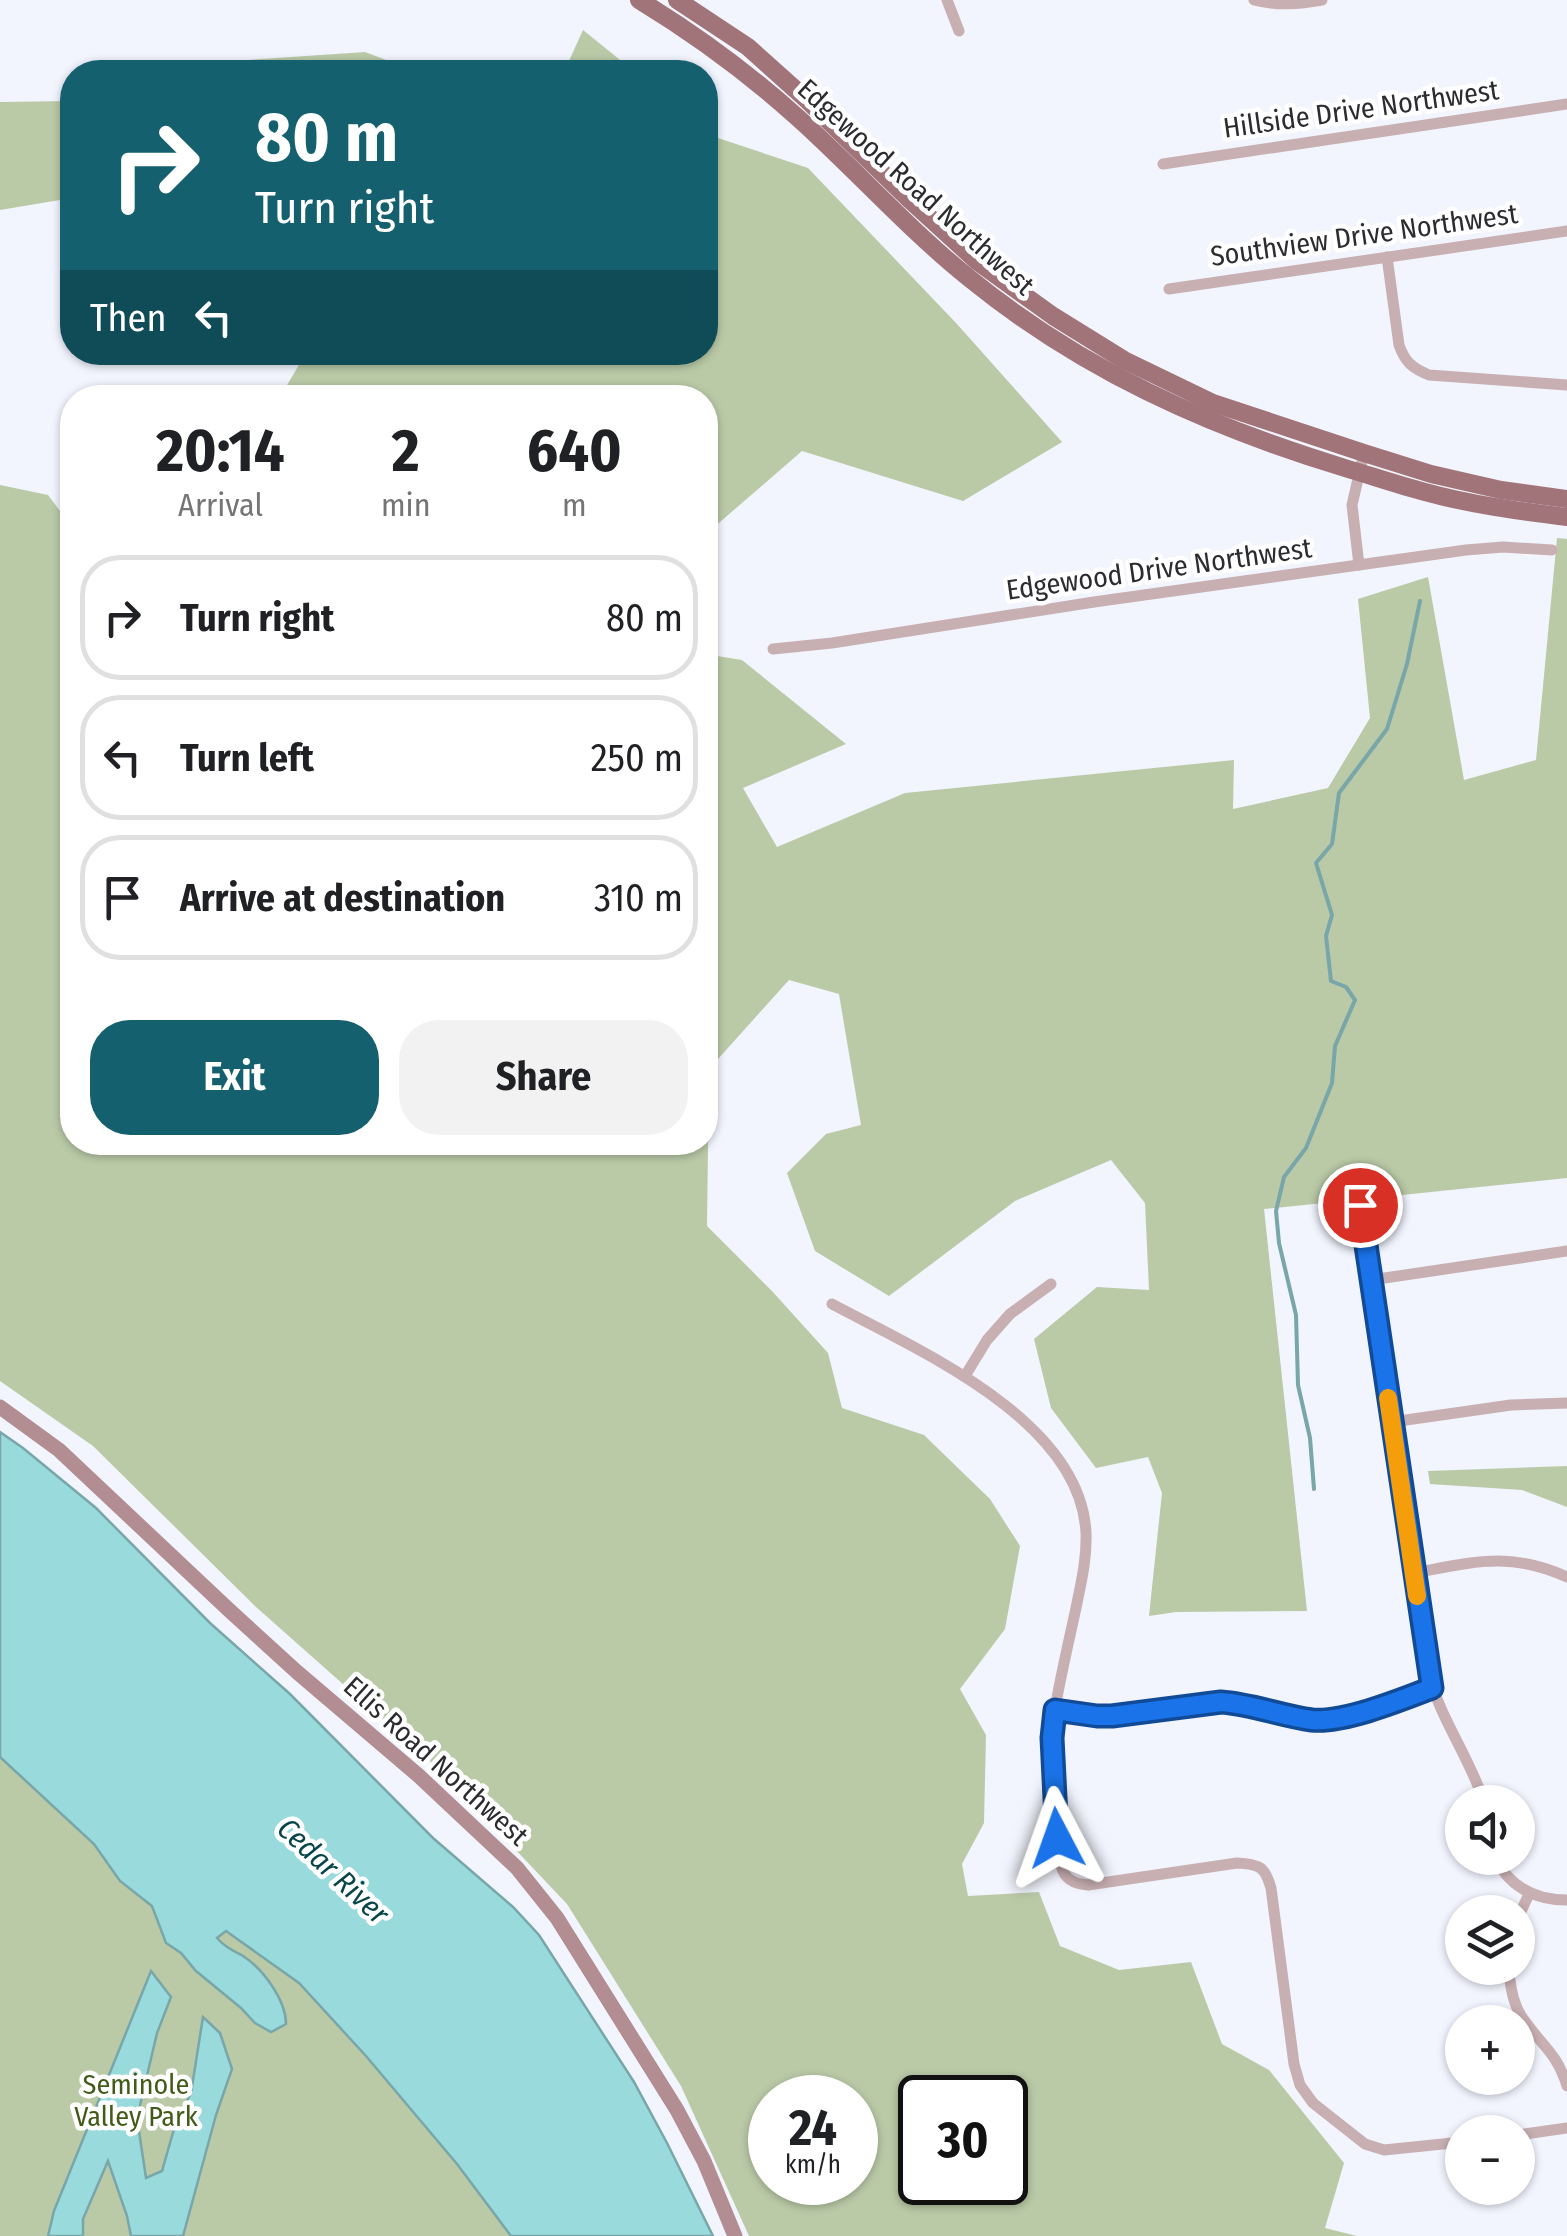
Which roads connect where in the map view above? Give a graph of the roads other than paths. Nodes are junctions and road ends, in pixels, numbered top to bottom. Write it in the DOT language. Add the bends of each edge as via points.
graph roads {
  1 [pos="639,0"];
  2 [pos="677,0"];
  3 [pos="947,0"];
  4 [pos="1254,0"];
  5 [pos="1322,0"];
  6 [pos="959,31"];
  7 [pos="1567,104"];
  8 [pos="1162,164"];
  9 [pos="1567,231"];
  10 [pos="1387,257"];
  11 [pos="1169,289"];
  12 [pos="1567,385"];
  13 [pos="1362,462"];
  14 [pos="1567,498"];
  15 [pos="1567,517"];
  16 [pos="1552,550"];
  17 [pos="1359,565"];
  18 [pos="773,649"];
  19 [pos="1360,1205"];
  20 [pos="1567,1251"];
  21 [pos="1371,1280"];
  22 [pos="1051,1284"];
  23 [pos="832,1304"];
  24 [pos="964,1376"];
  25 [pos="1567,1404"];
  26 [pos="0,1407"];
  27 [pos="1392,1422"];
  28 [pos="1414,1572"];
  29 [pos="1567,1577"];
  30 [pos="1432,1688"];
  31 [pos="1055,1710"];
  32 [pos="1478,1785"];
  33 [pos="1505,1875"];
  34 [pos="1530,1894"];
  35 [pos="1567,1900"];
  36 [pos="1510,1985"];
  37 [pos="1567,2086"];
  38 [pos="1567,2128"];
  39 [pos="1535,2133"];
  40 [pos="1445,2144"];
  41 [pos="735,2236"];
  1 -- 13 [label="main road, Edgewood Road Northwest" via="735,65 968,278 1042,332 1192,414 1280,448"];
  2 -- 13 [label="main road, Edgewood Road Northwest" via="748,47 978,262 1054,316 1124,360 1212,402"];
  3 -- 6 [label="street"];
  4 -- 5 [label="street"];
  7 -- 8 [label="street, Hillside Drive Northwest"];
  9 -- 10 [label="street, Southview Drive Northwest"];
  10 -- 11 [label="street, Southview Drive Northwest"];
  10 -- 12 [label="street" via="1399,345 1413,369"];
  13 -- 14 [label="main road, Edgewood Road Northwest"];
  13 -- 15 [label="main road, Edgewood Road Northwest" via="1444,496"];
  13 -- 17 [label="street" via="1352,506"];
  16 -- 17 [label="street, Edgewood Drive Northwest" via="1481,548"];
  17 -- 18 [label="street, Edgewood Drive Northwest"];
  19 -- 21 [label="street"];
  20 -- 21 [label="street"];
  21 -- 27 [label="street"];
  22 -- 24 [label="street" via="1010,1314"];
  23 -- 24 [label="street"];
  24 -- 31 [label="street" via="1040,1436 1078,1495 1086,1560"];
  25 -- 27 [label="street"];
  26 -- 41 [label="street, Ellis Road Northwest" via="74,1463 518,1868 557,1918 677,2110"];
  27 -- 28 [label="street"];
  28 -- 29 [label="street" via="1508,1560"];
  28 -- 30 [label="street"];
  30 -- 31 [label="street" via="1325,1720 1221,1702 1112,1716"];
  30 -- 32 [label="street"];
  31 -- 40 [label="street" via="1062,1870 1088,1885 1237,1863 1266,1872 1300,2085 1365,2144 1384,2150"];
  33 -- 34 [label="street"];
  34 -- 35 [label="street"];
  36 -- 37 [label="street" via="1523,2019 1558,2060"];
  38 -- 39 [label="street"];
}
